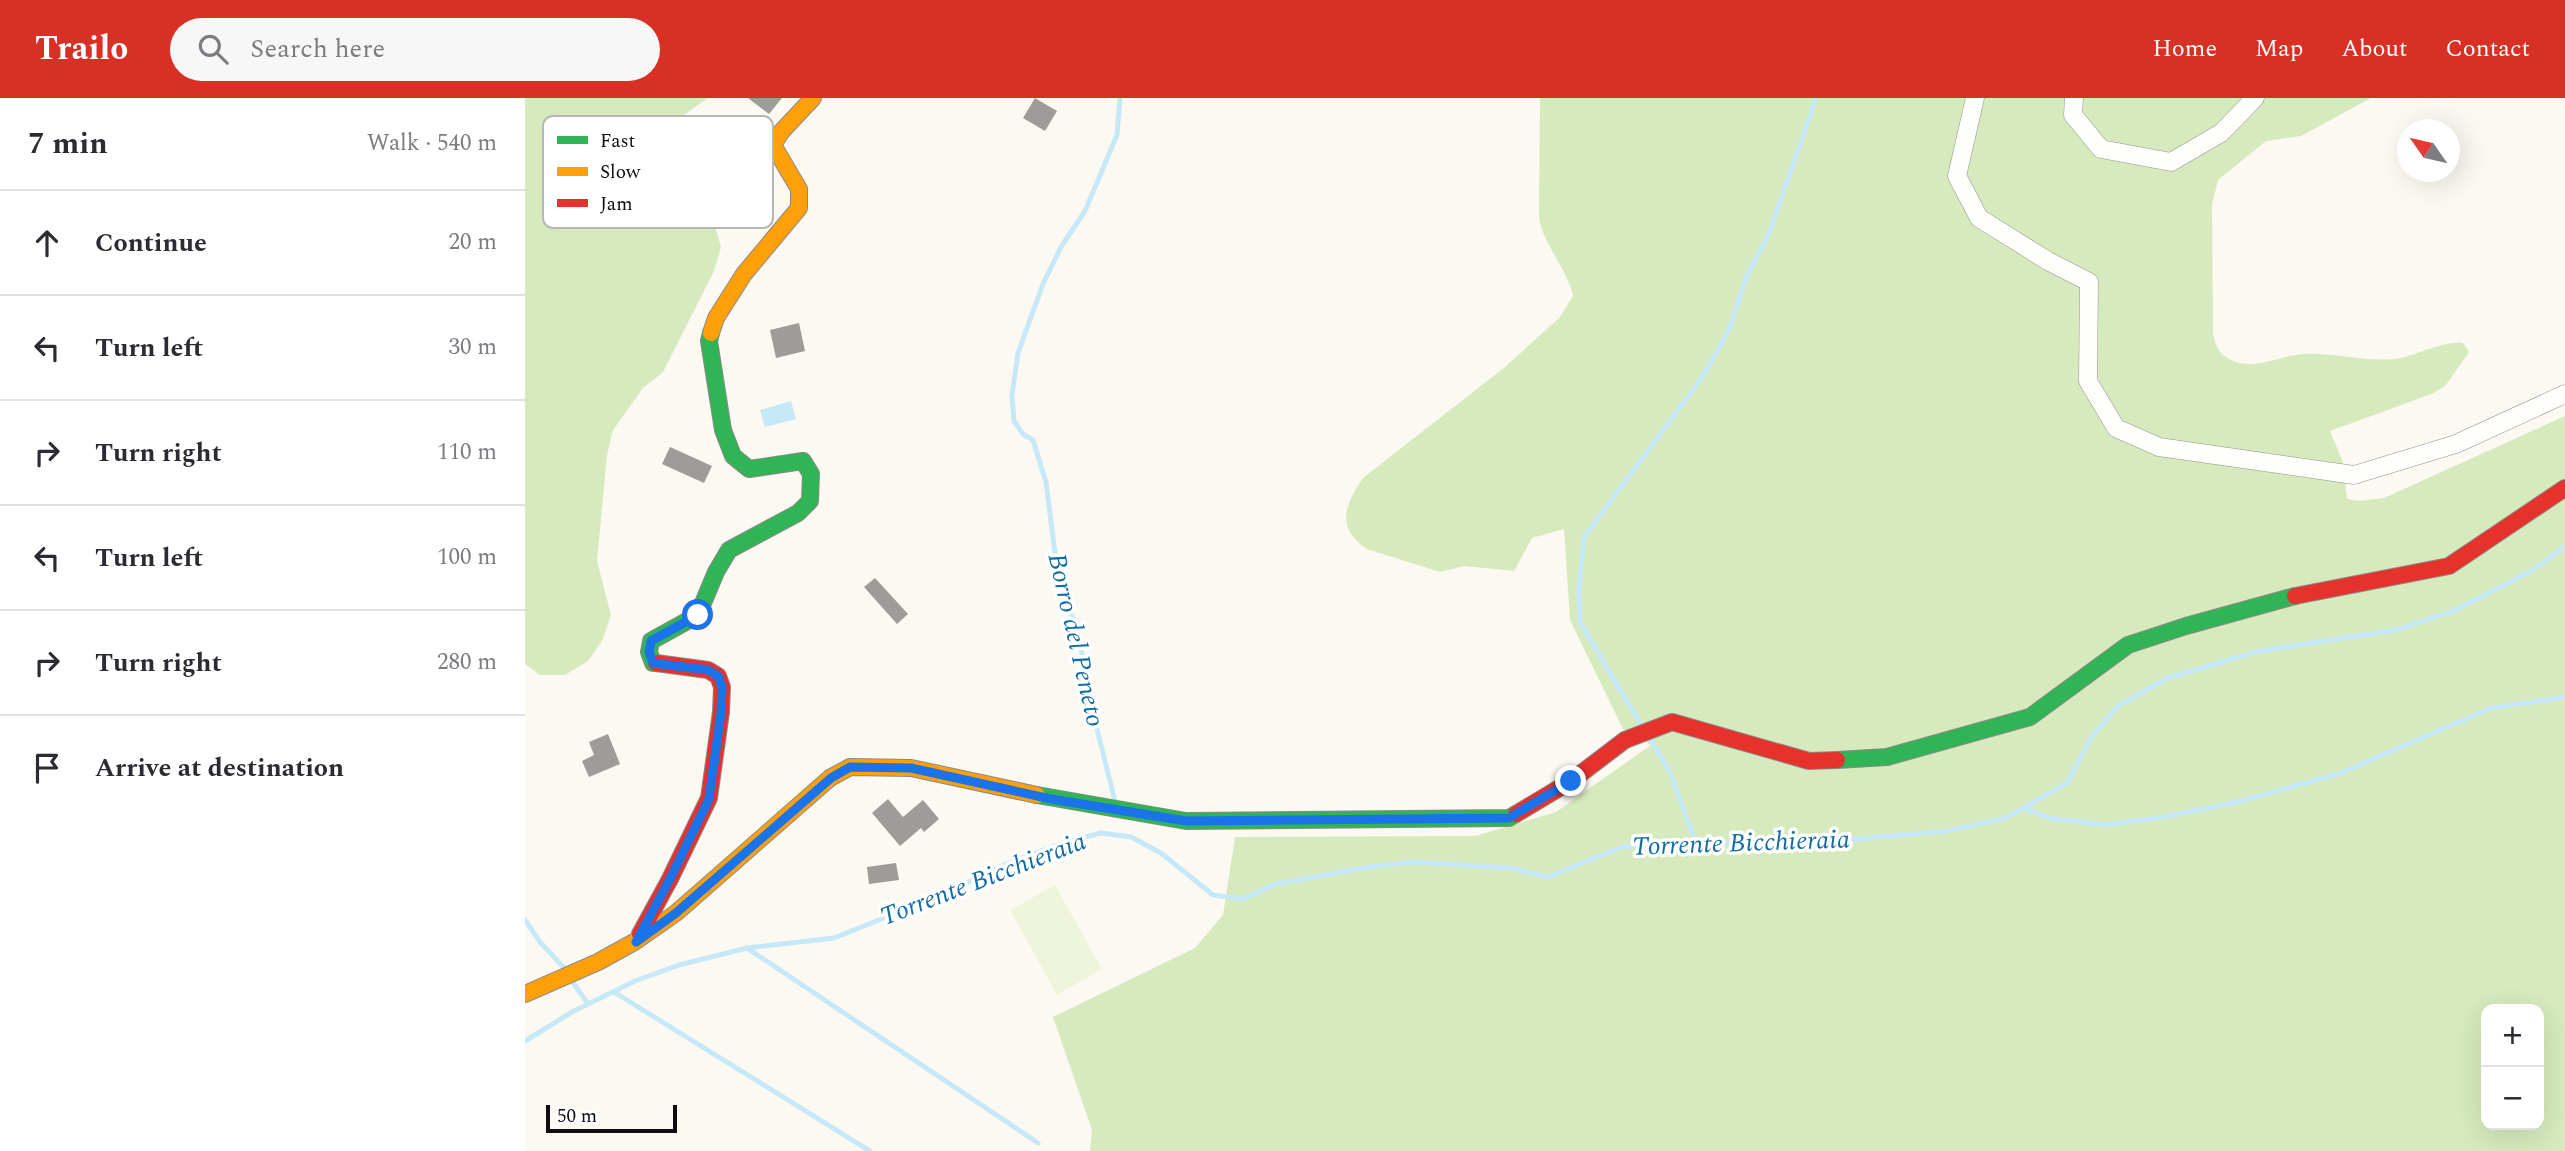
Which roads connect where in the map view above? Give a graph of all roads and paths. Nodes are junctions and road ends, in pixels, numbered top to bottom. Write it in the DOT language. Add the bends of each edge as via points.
graph roads {
  1 [pos="813,98"];
  2 [pos="1975,98"];
  3 [pos="2074,98"];
  4 [pos="2255,98"];
  5 [pos="2565,394"];
  6 [pos="2565,488"];
  7 [pos="636,942"];
  8 [pos="525,994"];
  1 -- 7 [label="street" via="773,145 799,189 799,208 744,274 716,318 709,341 723,430 733,456 750,469 803,461 811,474 810,501 798,513 729,550 698,615 651,641 653,663 708,670 718,676 722,687 709,799"];
  2 -- 5 [label="street" via="1957,176 1979,218 2089,282 2088,381 2116,428 2159,447 2354,475 2456,444"];
  3 -- 4 [label="street" via="2073,115 2101,149 2171,162 2221,133"];
  6 -- 7 [label="street" via="2449,566 2294,596 2128,645 2030,717 1887,757 1809,761 1672,722 1625,740 1571,781 1509,818 1384,820 1186,821 1051,799 911,768 850,767 831,778 676,913"];
  7 -- 8 [label="street"];
}
